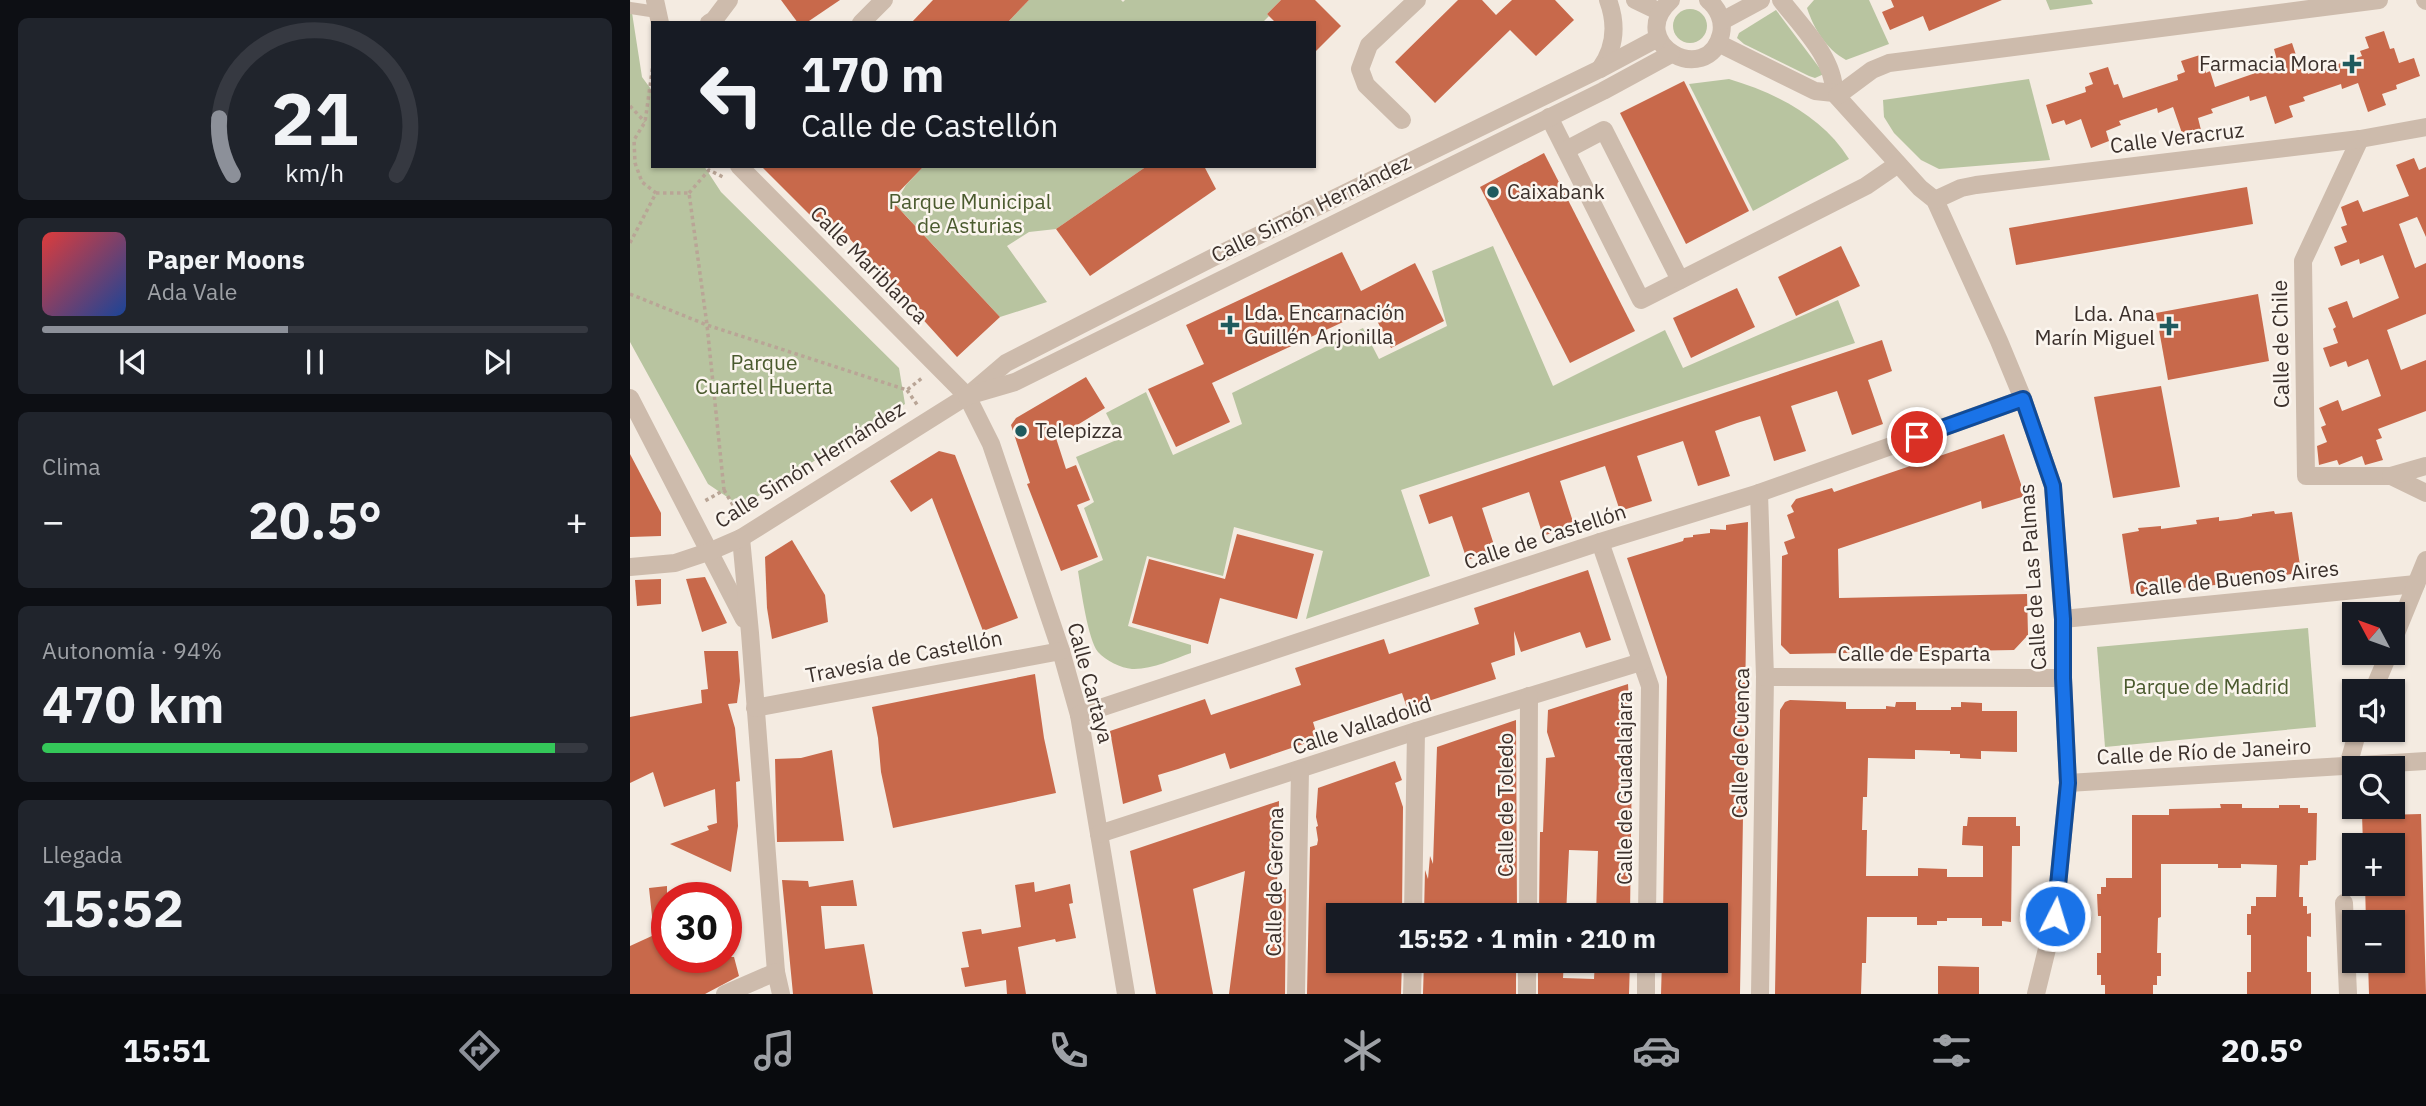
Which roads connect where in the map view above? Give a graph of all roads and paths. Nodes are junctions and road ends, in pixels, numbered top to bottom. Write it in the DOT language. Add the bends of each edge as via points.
graph roads {
  1 [pos="729,0"];
  2 [pos="884,0"];
  3 [pos="1417,0"];
  4 [pos="1608,0"];
  5 [pos="1635,0"];
  6 [pos="1761,0"];
  7 [pos="1781,0"];
  8 [pos="2379,0"];
  9 [pos="1666,6"];
  10 [pos="1718,7"];
  11 [pos="630,8"];
  12 [pos="657,12"];
  13 [pos="712,21"];
  14 [pos="863,21"];
  15 [pos="1658,38"];
  16 [pos="1718,43"];
  17 [pos="1671,54"];
  18 [pos="1601,69"];
  19 [pos="651,79"];
  20 [pos="1835,94"];
  21 [pos="630,106"];
  22 [pos="1549,117"];
  23 [pos="1402,120"];
  24 [pos="645,122"];
  25 [pos="2426,127"];
  26 [pos="2360,139"];
  27 [pos="1566,150"];
  28 [pos="1898,164"];
  29 [pos="741,168"];
  30 [pos="656,193"];
  31 [pos="689,193"];
  32 [pos="1935,201"];
  33 [pos="630,243"];
  34 [pos="1680,280"];
  35 [pos="630,294"];
  36 [pos="707,325"];
  37 [pos="937,365"];
  38 [pos="967,396"];
  39 [pos="630,398"];
  40 [pos="2023,399"];
  41 [pos="2426,466"];
  42 [pos="2391,476"];
  43 [pos="724,490"];
  44 [pos="1759,493"];
  45 [pos="2426,493"];
  46 [pos="689,510"];
  47 [pos="758,528"];
  48 [pos="740,538"];
  49 [pos="1600,542"];
  50 [pos="711,551"];
  51 [pos="2426,559"];
  52 [pos="630,567"];
  53 [pos="2416,584"];
  54 [pos="2405,611"];
  55 [pos="2063,619"];
  56 [pos="750,633"];
  57 [pos="1061,651"];
  58 [pos="1641,662"];
  59 [pos="1765,677"];
  60 [pos="2063,678"];
  61 [pos="1529,696"];
  62 [pos="755,708"];
  63 [pos="1079,715"];
  64 [pos="1416,731"];
  65 [pos="2426,761"];
  66 [pos="2405,762"];
  67 [pos="2342,766"];
  68 [pos="1300,770"];
  69 [pos="2068,783"];
  70 [pos="1099,834"];
  71 [pos="1413,903"];
  72 [pos="1528,903"];
  73 [pos="1647,903"];
  74 [pos="2344,904"];
  75 [pos="776,972"];
  76 [pos="1413,973"];
  77 [pos="1527,973"];
  78 [pos="1646,973"];
  79 [pos="725,994"];
  80 [pos="780,994"];
  81 [pos="1126,994"];
  82 [pos="1296,994"];
  83 [pos="1412,994"];
  84 [pos="1527,994"];
  85 [pos="1646,994"];
  86 [pos="1760,994"];
  87 [pos="2036,994"];
  88 [pos="2348,994"];
  1 -- 13 [label="street"];
  2 -- 14 [label="street"];
  3 -- 23 [label="street" via="1369,45 1360,69 1366,85"];
  4 -- 18 [label="street" via="1613,44"];
  5 -- 9 [label="street"];
  6 -- 10 [label="street"];
  7 -- 20 [label="street" via="1818,50 1834,78"];
  8 -- 20 [label="street" via="1889,63"];
  9 -- 15 [label="street" via="1656,27"];
  10 -- 16 [label="street" via="1722,32"];
  11 -- 12 [label="lane"];
  15 -- 17 [label="street"];
  15 -- 18 [label="street, Calle Simón Hernández"];
  16 -- 17 [label="street" via="1708,54 1692,60"];
  16 -- 20 [label="street" via="1815,91"];
  17 -- 22 [label="street, Calle Simón Hernández"];
  18 -- 38 [label="street, Calle Simón Hernández" via="1006,363"];
  19 -- 24 [label="path"];
  20 -- 28 [label="street, Calle de Las Palmas"];
  21 -- 24 [label="path"];
  22 -- 27 [label="street"];
  22 -- 38 [label="street, Calle Simón Hernández" via="1015,382"];
  24 -- 30 [label="path" via="634,140 635,163 642,182"];
  25 -- 26 [label="street, Calle Veracruz"];
  26 -- 32 [label="street, Calle Veracruz" via="1976,185"];
  26 -- 42 [label="street, Calle de Chile" via="2303,261 2306,476"];
  27 -- 34 [label="street" via="1604,130"];
  27 -- 34 [label="street" via="1641,300"];
  28 -- 32 [label="street, Calle de Las Palmas"];
  28 -- 34 [label="street" via="1866,186"];
  29 -- 31 [label="path" via="733,181 709,170"];
  29 -- 37 [label="street, Calle Mariblanca"];
  30 -- 31 [label="path"];
  30 -- 33 [label="path"];
  31 -- 36 [label="path"];
  32 -- 40 [label="street, Calle de Las Palmas"];
  35 -- 36 [label="path"];
  36 -- 37 [label="path" via="907,390"];
  36 -- 43 [label="path"];
  37 -- 38 [label="street, Calle Mariblanca"];
  38 -- 47 [label="street, Calle Simón Hernández"];
  38 -- 57 [label="street, Calle Cartaya" via="991,443"];
  39 -- 46 [label="street"];
  40 -- 44 [label="street, Calle de Castellón"];
  40 -- 55 [label="street, Calle de Las Palmas" via="2053,486"];
  41 -- 42 [label="street, Calle de Chile"];
  42 -- 45 [label="street, Calle de Chile"];
  43 -- 46 [label="path"];
  43 -- 47 [label="path" via="739,515 746,511"];
  44 -- 49 [label="street, Calle de Castellón"];
  44 -- 59 [label="street, Calle de Cuenca"];
  46 -- 50 [label="street"];
  47 -- 48 [label="street, Calle Simón Hernández"];
  48 -- 50 [label="street, Calle Simón Hernández"];
  48 -- 56 [label="street"];
  49 -- 58 [label="street, Calle de Guadalajara"];
  49 -- 63 [label="street, Calle de Castellón"];
  50 -- 52 [label="street, Calle Simón Hernández" via="675,564"];
  50 -- 56 [label="street"];
  51 -- 53 [label="street"];
  53 -- 54 [label="street"];
  53 -- 55 [label="street, Calle de Buenos Aires"];
  55 -- 60 [label="street, Calle de Las Palmas"];
  56 -- 62 [label="street"];
  57 -- 62 [label="street, Travesía de Castellón"];
  57 -- 63 [label="street, Calle Cartaya"];
  58 -- 61 [label="street, Calle Valladolid"];
  58 -- 73 [label="street, Calle de Guadalajara" via="1650,686"];
  59 -- 60 [label="street, Calle de Esparta"];
  59 -- 86 [label="street, Calle de Cuenca"];
  60 -- 69 [label="street, Calle de Las Palmas"];
  61 -- 64 [label="street, Calle Valladolid"];
  61 -- 72 [label="street, Calle de Toledo"];
  62 -- 75 [label="street"];
  63 -- 70 [label="street, Calle Cartaya"];
  64 -- 68 [label="street, Calle Valladolid"];
  64 -- 71 [label="street"];
  65 -- 66 [label="street, Calle de Río de Janeiro"];
  67 -- 69 [label="street, Calle de Río de Janeiro"];
  68 -- 70 [label="street, Calle Valladolid"];
  68 -- 82 [label="street, Calle de Gerona"];
  69 -- 87 [label="street, Calle de Las Palmas" via="2055,916"];
  70 -- 81 [label="street, Calle Cartaya"];
  74 -- 88 [label="street"];
  75 -- 79 [label="street"];
  75 -- 80 [label="street"];
  76 -- 83 [label="street"];
  77 -- 84 [label="street"];
  78 -- 85 [label="street"];
}
